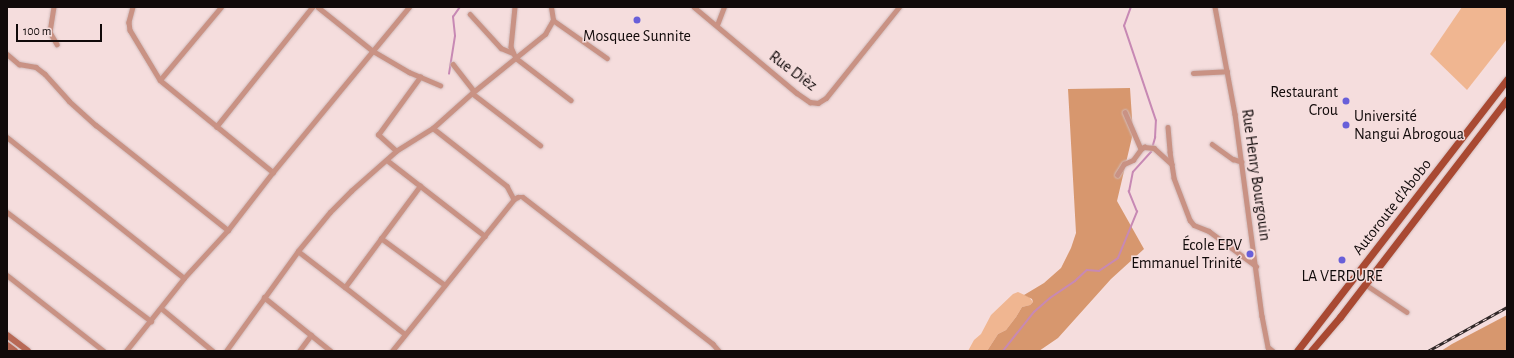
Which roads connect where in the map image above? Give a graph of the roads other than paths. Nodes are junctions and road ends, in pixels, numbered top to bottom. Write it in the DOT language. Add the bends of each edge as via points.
graph roads {
  1 [pos="54,7"];
  2 [pos="133,7"];
  3 [pos="221,7"];
  4 [pos="312,7"];
  5 [pos="318,7"];
  6 [pos="409,7"];
  7 [pos="515,7"];
  8 [pos="551,7"];
  9 [pos="694,7"];
  10 [pos="724,7"];
  11 [pos="899,7"];
  12 [pos="1215,7"];
  13 [pos="470,14"];
  14 [pos="553,20"];
  15 [pos="717,25"];
  16 [pos="57,44"];
  17 [pos="373,51"];
  18 [pos="513,53"];
  19 [pos="7,54"];
  20 [pos="516,58"];
  21 [pos="607,58"];
  22 [pos="453,64"];
  23 [pos="1227,71"];
  24 [pos="1193,73"];
  25 [pos="420,77"];
  26 [pos="1507,78"];
  27 [pos="160,80"];
  28 [pos="440,85"];
  29 [pos="473,92"];
  30 [pos="1507,99"];
  31 [pos="571,100"];
  32 [pos="1124,112"];
  33 [pos="216,127"];
  34 [pos="1168,127"];
  35 [pos="433,128"];
  36 [pos="7,137"];
  37 [pos="1212,144"];
  38 [pos="540,145"];
  39 [pos="1142,148"];
  40 [pos="396,152"];
  41 [pos="387,160"];
  42 [pos="1242,162"];
  43 [pos="1172,164"];
  44 [pos="273,172"];
  45 [pos="1117,175"];
  46 [pos="420,186"];
  47 [pos="514,199"];
  48 [pos="7,212"];
  49 [pos="228,230"];
  50 [pos="485,236"];
  51 [pos="381,238"];
  52 [pos="298,251"];
  53 [pos="1256,266"];
  54 [pos="7,275"];
  55 [pos="184,278"];
  56 [pos="1365,284"];
  57 [pos="445,285"];
  58 [pos="345,287"];
  59 [pos="264,297"];
  60 [pos="161,308"];
  61 [pos="1407,312"];
  62 [pos="151,321"];
  63 [pos="406,334"];
  64 [pos="7,335"];
  65 [pos="311,335"];
  66 [pos="7,345"];
  67 [pos="128,350"];
  68 [pos="15,351"];
  69 [pos="28,351"];
  70 [pos="104,351"];
  71 [pos="213,351"];
  72 [pos="226,351"];
  73 [pos="299,351"];
  74 [pos="331,351"];
  75 [pos="392,351"];
  76 [pos="719,351"];
  77 [pos="1273,351"];
  78 [pos="1297,351"];
  79 [pos="1311,351"];
  1 -- 16 [label="street" via="50,32"];
  2 -- 27 [label="street" via="129,22 130,30"];
  3 -- 27 [label="street"];
  4 -- 33 [label="street"];
  5 -- 17 [label="street"];
  6 -- 17 [label="street"];
  7 -- 18 [label="street" via="511,38"];
  8 -- 14 [label="street"];
  9 -- 15 [label="street, Rue Dièz"];
  10 -- 15 [label="street"];
  11 -- 15 [label="street, Rue Dièz" via="826,98 818,103 810,102 797,93"];
  12 -- 23 [label="street, Rue Henry Bourgouin"];
  13 -- 18 [label="street" via="501,48"];
  14 -- 20 [label="street" via="545,34"];
  14 -- 21 [label="street"];
  17 -- 25 [label="street"];
  17 -- 44 [label="street"];
  18 -- 20 [label="street"];
  19 -- 49 [label="street" via="19,64 36,67 46,74 69,101 96,125"];
  20 -- 29 [label="street"];
  20 -- 31 [label="street"];
  22 -- 29 [label="street"];
  23 -- 24 [label="street"];
  23 -- 42 [label="street, Rue Henry Bourgouin"];
  25 -- 28 [label="street"];
  25 -- 40 [label="street" via="378,135"];
  26 -- 78 [label="main road, Autoroute d'Abobo"];
  27 -- 33 [label="street"];
  29 -- 35 [label="street"];
  29 -- 38 [label="street"];
  30 -- 56 [label="main road"];
  32 -- 39 [label="street"];
  33 -- 44 [label="street"];
  34 -- 43 [label="street"];
  35 -- 40 [label="street"];
  35 -- 47 [label="street" via="507,186"];
  36 -- 55 [label="street"];
  37 -- 42 [label="street" via="1233,159"];
  39 -- 43 [label="street" via="1154,148"];
  39 -- 45 [label="street" via="1133,160 1124,164"];
  40 -- 41 [label="street"];
  41 -- 46 [label="street"];
  41 -- 52 [label="street" via="330,212"];
  42 -- 53 [label="street, Rue Henry Bourgouin"];
  43 -- 53 [label="street" via="1180,195 1194,225 1209,231"];
  44 -- 49 [label="street"];
  46 -- 50 [label="street"];
  46 -- 51 [label="street"];
  47 -- 50 [label="street"];
  47 -- 76 [label="street" via="523,198"];
  48 -- 62 [label="street"];
  49 -- 55 [label="street"];
  50 -- 57 [label="street"];
  51 -- 57 [label="street"];
  51 -- 58 [label="street"];
  52 -- 58 [label="street"];
  52 -- 59 [label="street"];
  53 -- 77 [label="street, Rue Henry Bourgouin" via="1268,347"];
  54 -- 70 [label="street"];
  55 -- 60 [label="street"];
  56 -- 61 [label="street"];
  56 -- 79 [label="main road"];
  57 -- 63 [label="street"];
  58 -- 63 [label="street"];
  59 -- 65 [label="street"];
  59 -- 72 [label="street"];
  60 -- 62 [label="street"];
  60 -- 71 [label="street"];
  62 -- 67 [label="street"];
  63 -- 75 [label="street"];
  64 -- 69 [label="main road"];
  65 -- 73 [label="street"];
  65 -- 74 [label="street"];
  66 -- 68 [label="main road"];
}
